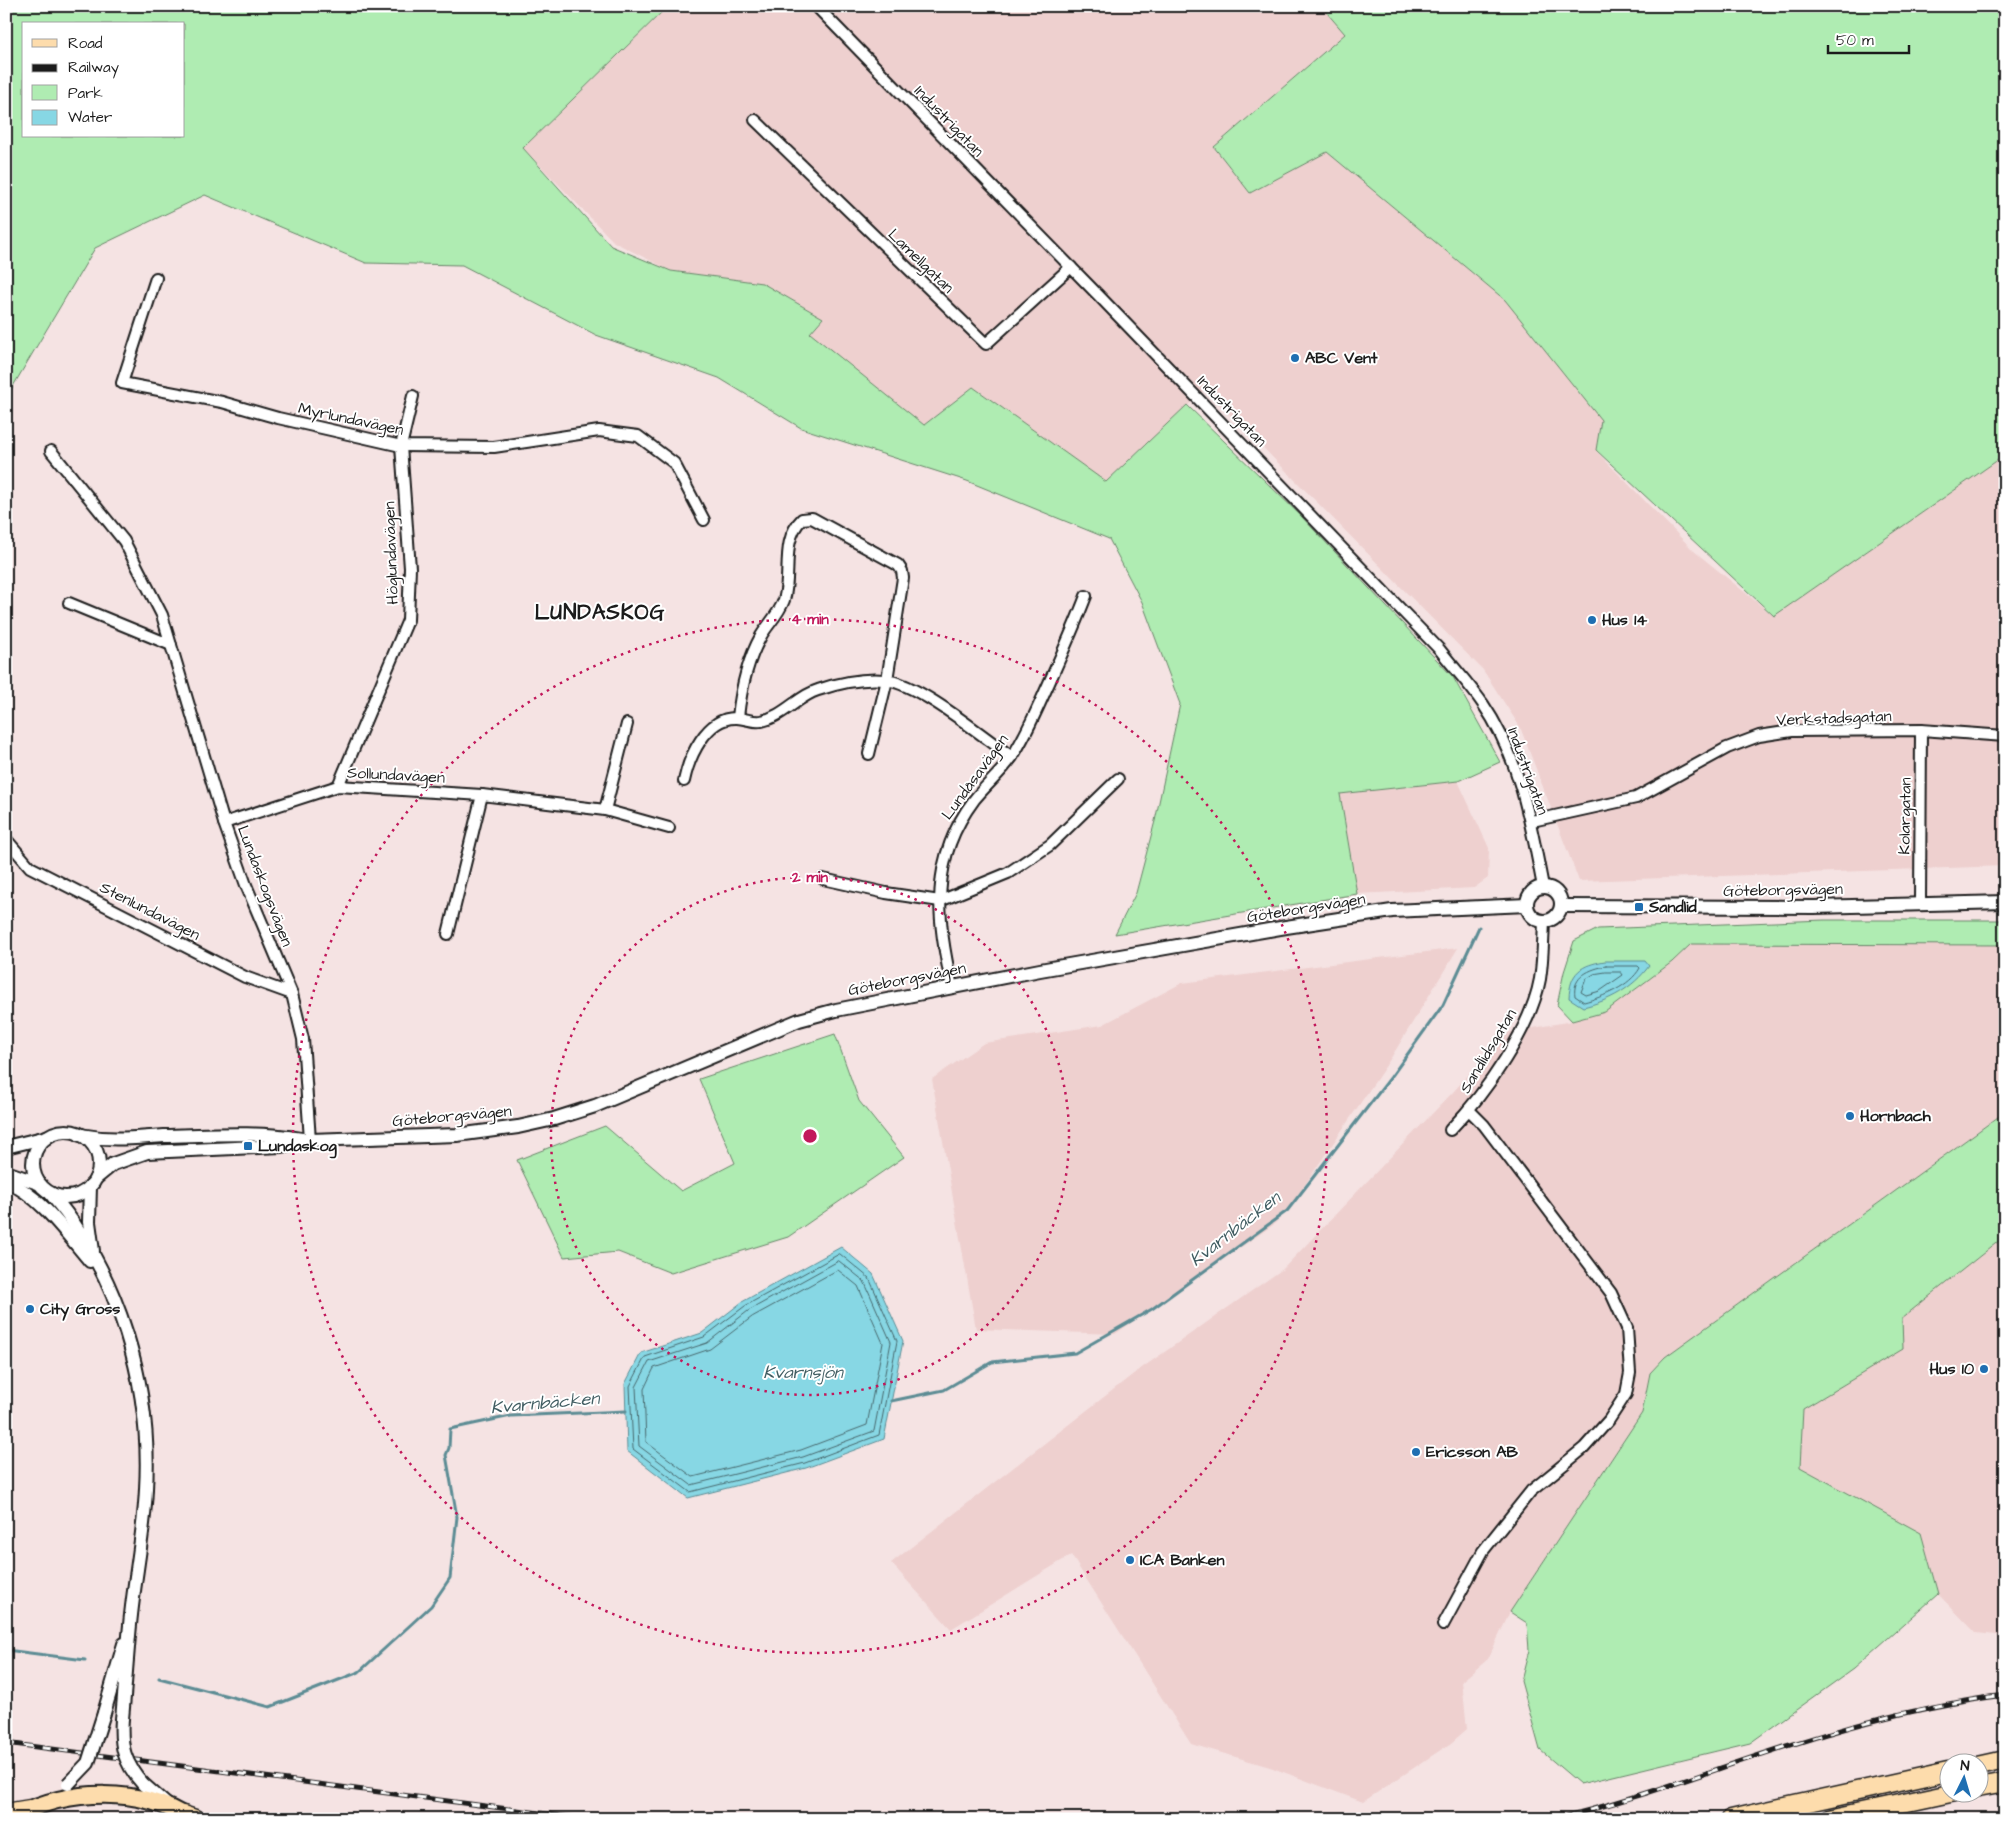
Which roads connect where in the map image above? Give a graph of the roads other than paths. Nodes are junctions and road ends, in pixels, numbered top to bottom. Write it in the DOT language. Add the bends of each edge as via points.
graph roads {
  1 [pos="816,6"];
  2 [pos="755,120"];
  3 [pos="1071,267"];
  4 [pos="156,278"];
  5 [pos="413,396"];
  6 [pos="401,446"];
  7 [pos="51,451"];
  8 [pos="704,520"];
  9 [pos="1086,596"];
  10 [pos="69,602"];
  11 [pos="171,646"];
  12 [pos="887,680"];
  13 [pos="738,717"];
  14 [pos="627,724"];
  15 [pos="1922,730"];
  16 [pos="2005,736"];
  17 [pos="869,754"];
  18 [pos="1012,757"];
  19 [pos="1118,779"];
  20 [pos="684,781"];
  21 [pos="338,786"];
  22 [pos="482,795"];
  23 [pos="605,810"];
  24 [pos="1532,821"];
  25 [pos="224,823"];
  26 [pos="669,828"];
  27 [pos="6,839"];
  28 [pos="823,878"];
  29 [pos="1543,887"];
  30 [pos="940,902"];
  31 [pos="2005,902"];
  32 [pos="1920,903"];
  33 [pos="1527,905"];
  34 [pos="1561,906"];
  35 [pos="1544,922"];
  36 [pos="448,934"];
  37 [pos="952,988"];
  38 [pos="292,994"];
  39 [pos="1469,1110"];
  40 [pos="1450,1130"];
  41 [pos="80,1135"];
  42 [pos="49,1136"];
  43 [pos="310,1140"];
  44 [pos="6,1147"];
  45 [pos="6,1172"];
  46 [pos="6,1181"];
  47 [pos="93,1182"];
  48 [pos="38,1183"];
  49 [pos="51,1194"];
  50 [pos="93,1253"];
  51 [pos="103,1276"];
  52 [pos="130,1625"];
  53 [pos="1443,1625"];
  54 [pos="2005,1760"];
  55 [pos="1988,1764"];
  56 [pos="1938,1774"];
  57 [pos="2005,1783"];
  58 [pos="1988,1786"];
  59 [pos="1938,1796"];
  60 [pos="51,1802"];
  61 [pos="30,1809"];
  62 [pos="6,1813"];
  63 [pos="185,1815"];
  64 [pos="12,1819"];
  65 [pos="1731,1819"];
  66 [pos="1829,1819"];
  1 -- 3 [label="street, Industrigatan"];
  2 -- 3 [label="street, Lamellgatan" via="986,344"];
  3 -- 24 [label="street, Industrigatan" via="1440,650 1483,704 1504,742"];
  4 -- 6 [label="street, Myrlundavägen" via="122,383 222,402"];
  5 -- 6 [label="street, Höglundavägen"];
  6 -- 8 [label="street, Myrlundavägen" via="494,447 599,431 638,436 674,463"];
  6 -- 21 [label="street, Höglundavägen" via="410,568 408,620"];
  7 -- 11 [label="street, Lundaskogsvägen" via="124,541 162,615"];
  9 -- 18 [label="street, Lundåsavägen"];
  10 -- 11 [label="street"];
  11 -- 25 [label="street, Lundaskogsvägen"];
  12 -- 13 [label="street" via="849,681 815,691 761,721 746,721"];
  12 -- 13 [label="street" via="902,571 898,565 827,525 806,517 796,524 792,533 784,599 761,636 749,664"];
  12 -- 17 [label="street"];
  12 -- 18 [label="street" via="922,694"];
  13 -- 20 [label="street" via="725,718 714,724 688,761"];
  14 -- 23 [label="street"];
  15 -- 16 [label="street, Verkstadsgatan"];
  15 -- 24 [label="street, Verkstadsgatan" via="1792,732 1759,736 1726,748 1636,798"];
  15 -- 32 [label="street, Kolargatan"];
  18 -- 30 [label="street, Lundåsavägen" via="975,799 954,831 941,870"];
  19 -- 30 [label="street" via="1050,845 1008,873"];
  21 -- 22 [label="street, Sollundavägen"];
  21 -- 25 [label="street, Sollundavägen"];
  22 -- 23 [label="street, Sollundavägen"];
  22 -- 36 [label="street"];
  23 -- 26 [label="street, Sollundavägen"];
  24 -- 29 [label="street, Industrigatan"];
  25 -- 38 [label="street, Lundaskogsvägen"];
  27 -- 38 [label="street, Stenlundavägen" via="30,867 245,977"];
  28 -- 30 [label="street"];
  29 -- 33 [label="street" via="1531,892"];
  29 -- 34 [label="street" via="1556,892"];
  30 -- 37 [label="street, Lundåsavägen"];
  31 -- 32 [label="street, Göteborgsvägen"];
  32 -- 34 [label="street, Göteborgsvägen" via="1804,907"];
  33 -- 35 [label="street" via="1532,917"];
  33 -- 37 [label="street, Göteborgsvägen" via="1392,911 1125,955"];
  34 -- 35 [label="street" via="1556,917"];
  35 -- 39 [label="street, Sandlidsgatan" via="1540,981 1528,1016 1494,1076"];
  37 -- 43 [label="street, Göteborgsvägen" via="869,1002 799,1020 625,1095 554,1119 457,1135"];
  38 -- 43 [label="street, Lundaskogsvägen" via="303,1039"];
  39 -- 40 [label="street, Sandlidsgatan"];
  39 -- 53 [label="street" via="1484,1125 1611,1293 1627,1328 1630,1373 1626,1394 1609,1420 1584,1448 1531,1491 1483,1552"];
  41 -- 42 [label="street" via="64,1132"];
  41 -- 43 [label="street, Göteborgsvägen" via="109,1140 281,1135"];
  41 -- 47 [label="street" via="95,1150 98,1164"];
  42 -- 44 [label="street"];
  42 -- 48 [label="street" via="33,1157"];
  43 -- 47 [label="street, Göteborgsvägen" via="281,1146 147,1152 113,1164"];
  45 -- 48 [label="street"];
  46 -- 51 [label="street" via="20,1187 43,1206"];
  47 -- 49 [label="street" via="76,1196"];
  47 -- 50 [label="street" via="89,1222"];
  48 -- 49 [label="street"];
  49 -- 50 [label="street"];
  50 -- 51 [label="street"];
  51 -- 52 [label="street" via="129,1344 145,1427 146,1490"];
  52 -- 60 [label="street, bridge" via="88,1763"];
  52 -- 63 [label="street, bridge" via="121,1734 124,1759 143,1784"];
  54 -- 55 [label="highway"];
  56 -- 65 [label="highway"];
  57 -- 58 [label="highway"];
  59 -- 66 [label="highway"];
  60 -- 61 [label="main road"];
  60 -- 63 [label="main road" via="90,1795 111,1796 144,1801"];
  61 -- 62 [label="highway"];
  61 -- 64 [label="main road"];
}
